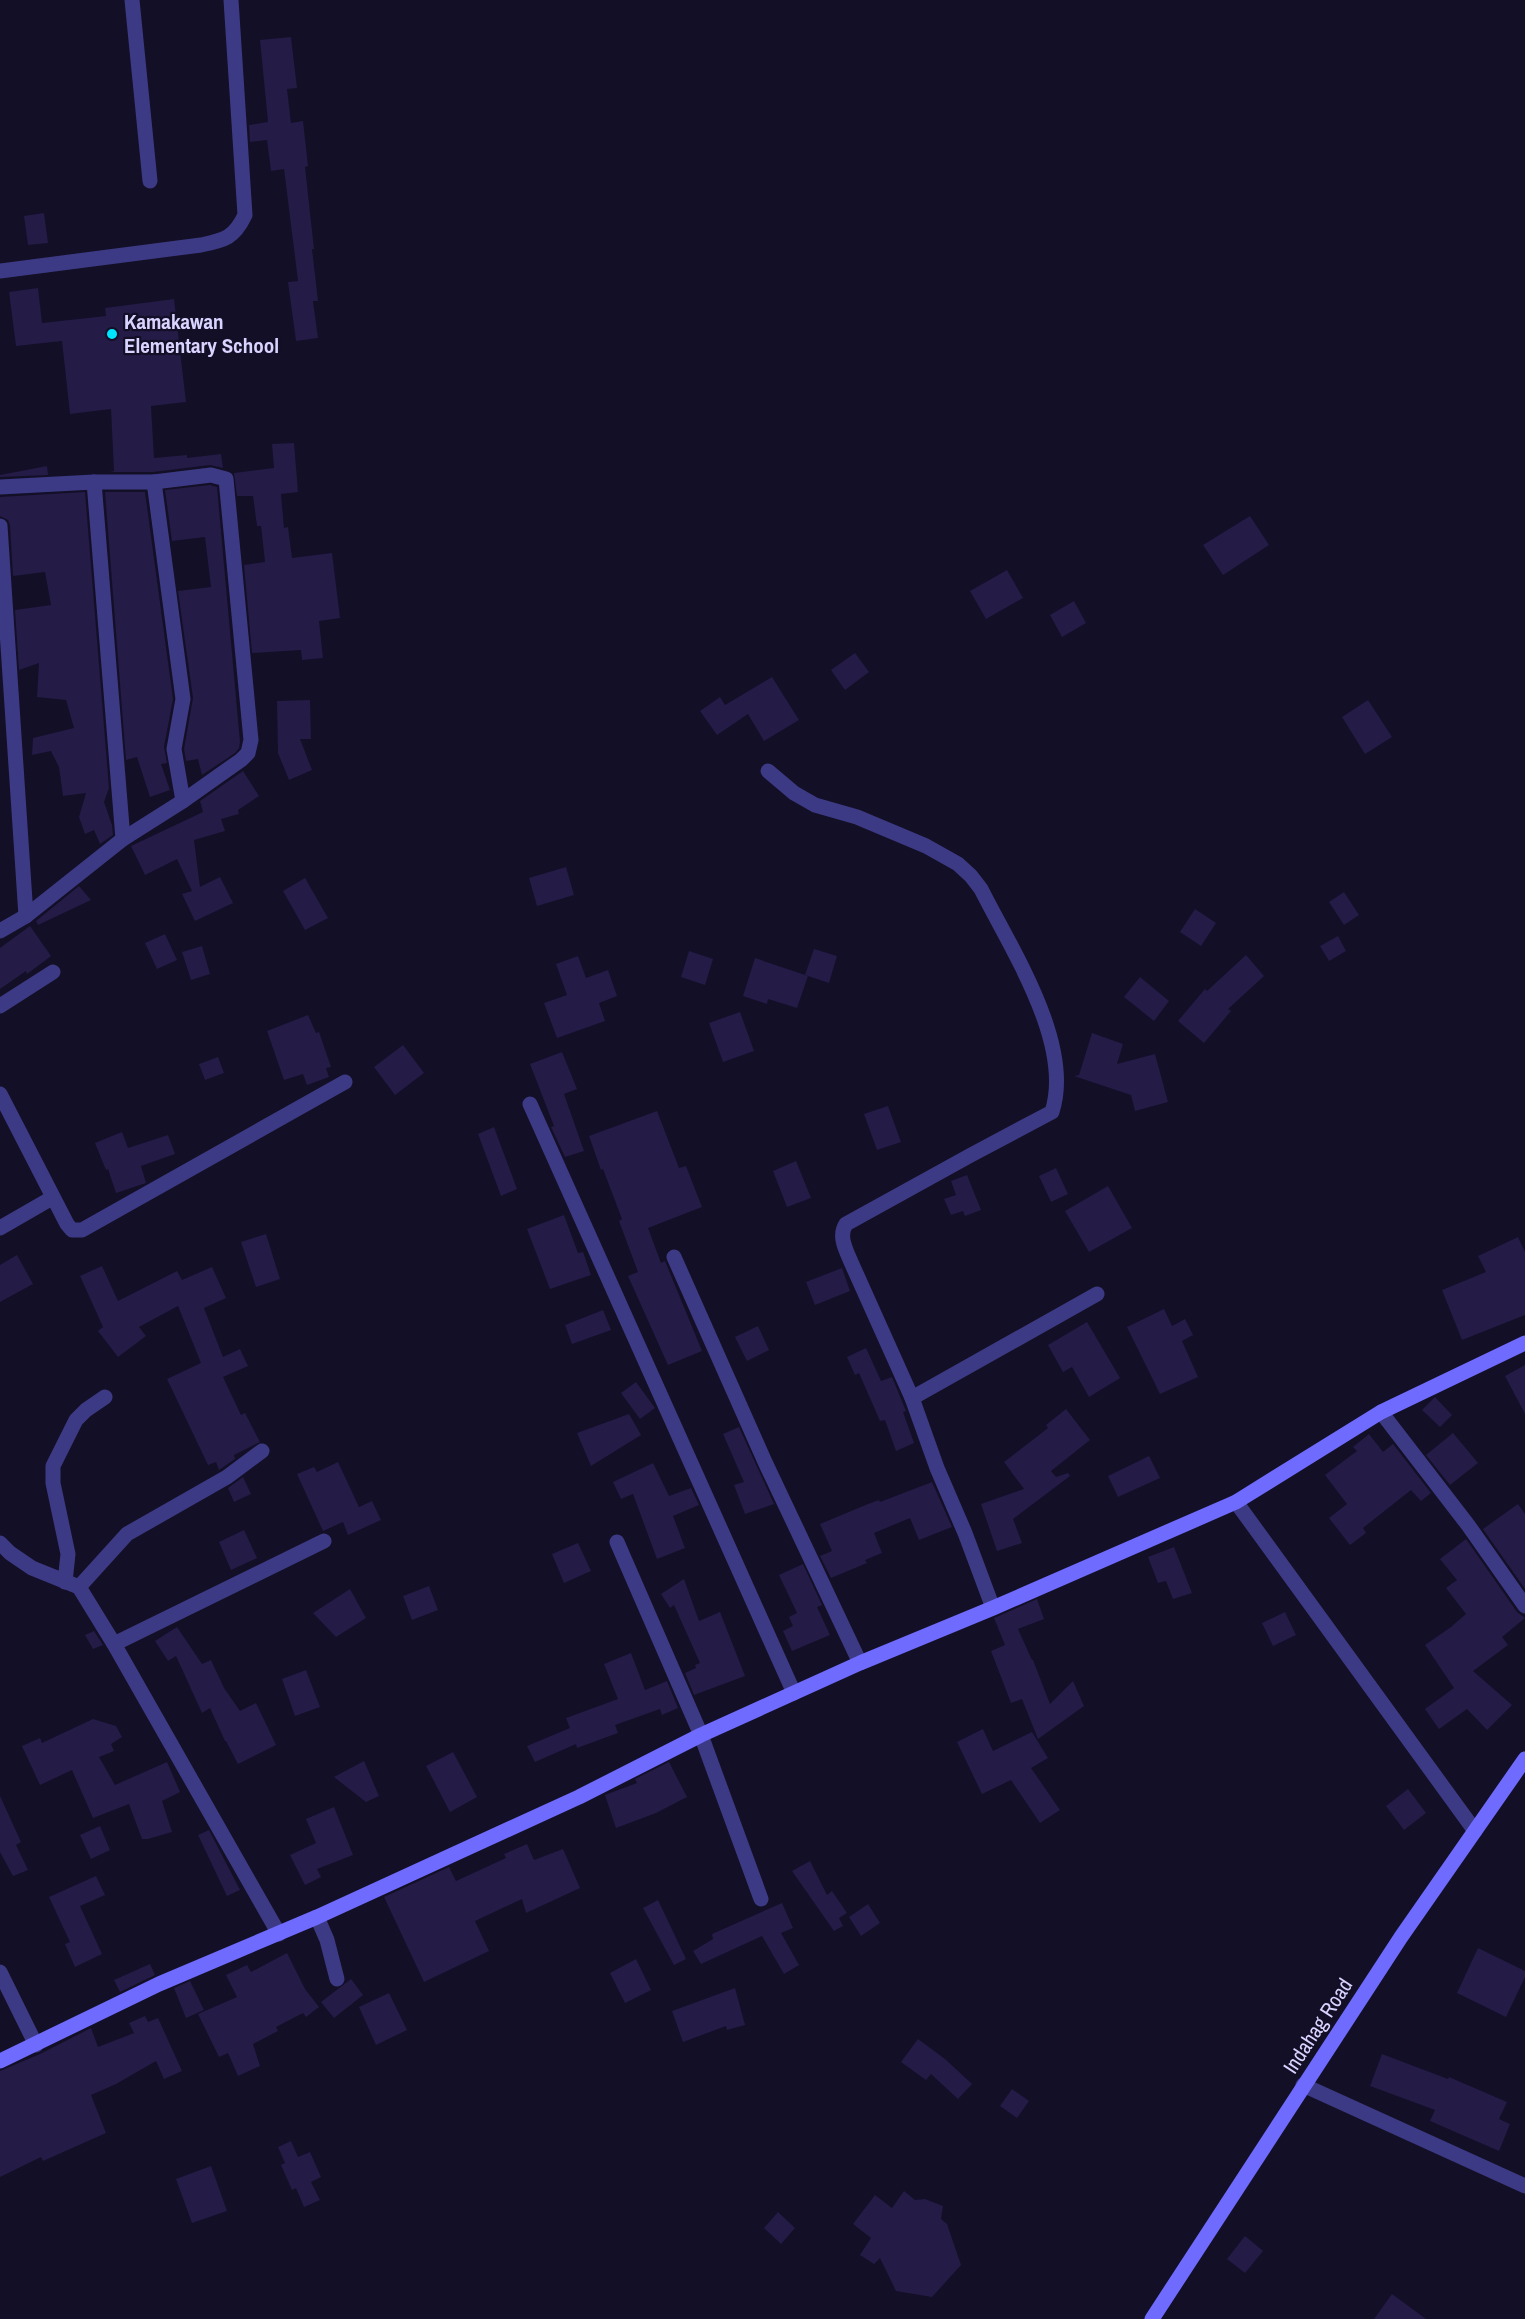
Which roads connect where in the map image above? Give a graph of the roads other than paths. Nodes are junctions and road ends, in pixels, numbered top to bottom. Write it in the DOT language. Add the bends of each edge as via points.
graph roads {
  1 [pos="132,0"];
  2 [pos="231,0"];
  3 [pos="150,181"];
  4 [pos="0,271"];
  5 [pos="94,482"];
  6 [pos="154,482"];
  7 [pos="0,487"];
  8 [pos="0,526"];
  9 [pos="768,771"];
  10 [pos="183,801"];
  11 [pos="123,839"];
  12 [pos="26,916"];
  13 [pos="0,931"];
  14 [pos="53,972"];
  15 [pos="0,1006"];
  16 [pos="345,1082"];
  17 [pos="0,1094"];
  18 [pos="531,1104"];
  19 [pos="52,1198"];
  20 [pos="0,1228"];
  21 [pos="674,1257"];
  22 [pos="1097,1294"];
  23 [pos="1525,1343"];
  24 [pos="105,1397"];
  25 [pos="912,1398"];
  26 [pos="1381,1412"];
  27 [pos="262,1451"];
  28 [pos="1236,1502"];
  29 [pos="324,1541"];
  30 [pos="617,1542"];
  31 [pos="0,1543"];
  32 [pos="72,1585"];
  33 [pos="1525,1606"];
  34 [pos="993,1608"];
  35 [pos="114,1644"];
  36 [pos="860,1663"];
  37 [pos="794,1693"];
  38 [pos="701,1735"];
  39 [pos="1525,1760"];
  40 [pos="1475,1831"];
  41 [pos="761,1899"];
  42 [pos="317,1917"];
  43 [pos="279,1934"];
  44 [pos="0,1972"];
  45 [pos="337,1979"];
  46 [pos="36,2045"];
  47 [pos="0,2061"];
  48 [pos="1303,2085"];
  49 [pos="1525,2186"];
  50 [pos="1152,2319"];
  1 -- 3 [label="street"];
  2 -- 4 [label="street" via="245,215 237,231 223,240 201,245"];
  5 -- 6 [label="street"];
  5 -- 7 [label="street"];
  5 -- 11 [label="street"];
  6 -- 10 [label="street" via="183,699 174,749"];
  6 -- 10 [label="street" via="221,476 226,479 230,503 250,748 241,760"];
  8 -- 12 [label="street"];
  9 -- 25 [label="street" via="815,805 926,846 971,876 1038,1002 1054,1053 1057,1099 1052,1112 846,1224 843,1230 851,1262"];
  10 -- 11 [label="street"];
  11 -- 12 [label="street"];
  12 -- 13 [label="street"];
  14 -- 15 [label="street"];
  16 -- 19 [label="street" via="82,1230 72,1230"];
  17 -- 19 [label="street"];
  18 -- 37 [label="street"];
  19 -- 20 [label="street"];
  21 -- 36 [label="street"];
  22 -- 25 [label="street"];
  23 -- 26 [label="main road"];
  24 -- 32 [label="street" via="76,1420 53,1466"];
  25 -- 34 [label="street"];
  26 -- 28 [label="main road"];
  26 -- 33 [label="street"];
  27 -- 32 [label="street" via="227,1477 127,1534"];
  28 -- 34 [label="main road"];
  28 -- 40 [label="street"];
  29 -- 35 [label="street"];
  30 -- 38 [label="street"];
  31 -- 32 [label="street" via="32,1568"];
  32 -- 35 [label="street"];
  34 -- 36 [label="main road"];
  35 -- 43 [label="street"];
  36 -- 37 [label="main road"];
  37 -- 38 [label="main road"];
  38 -- 41 [label="street"];
  38 -- 42 [label="main road" via="579,1797"];
  39 -- 40 [label="main road, Indahag Road"];
  40 -- 48 [label="main road, Indahag Road"];
  42 -- 43 [label="main road"];
  42 -- 45 [label="street" via="330,1947"];
  43 -- 46 [label="main road" via="159,1984"];
  44 -- 46 [label="street"];
  46 -- 47 [label="main road"];
  48 -- 49 [label="street"];
  48 -- 50 [label="main road, Indahag Road"];
}
